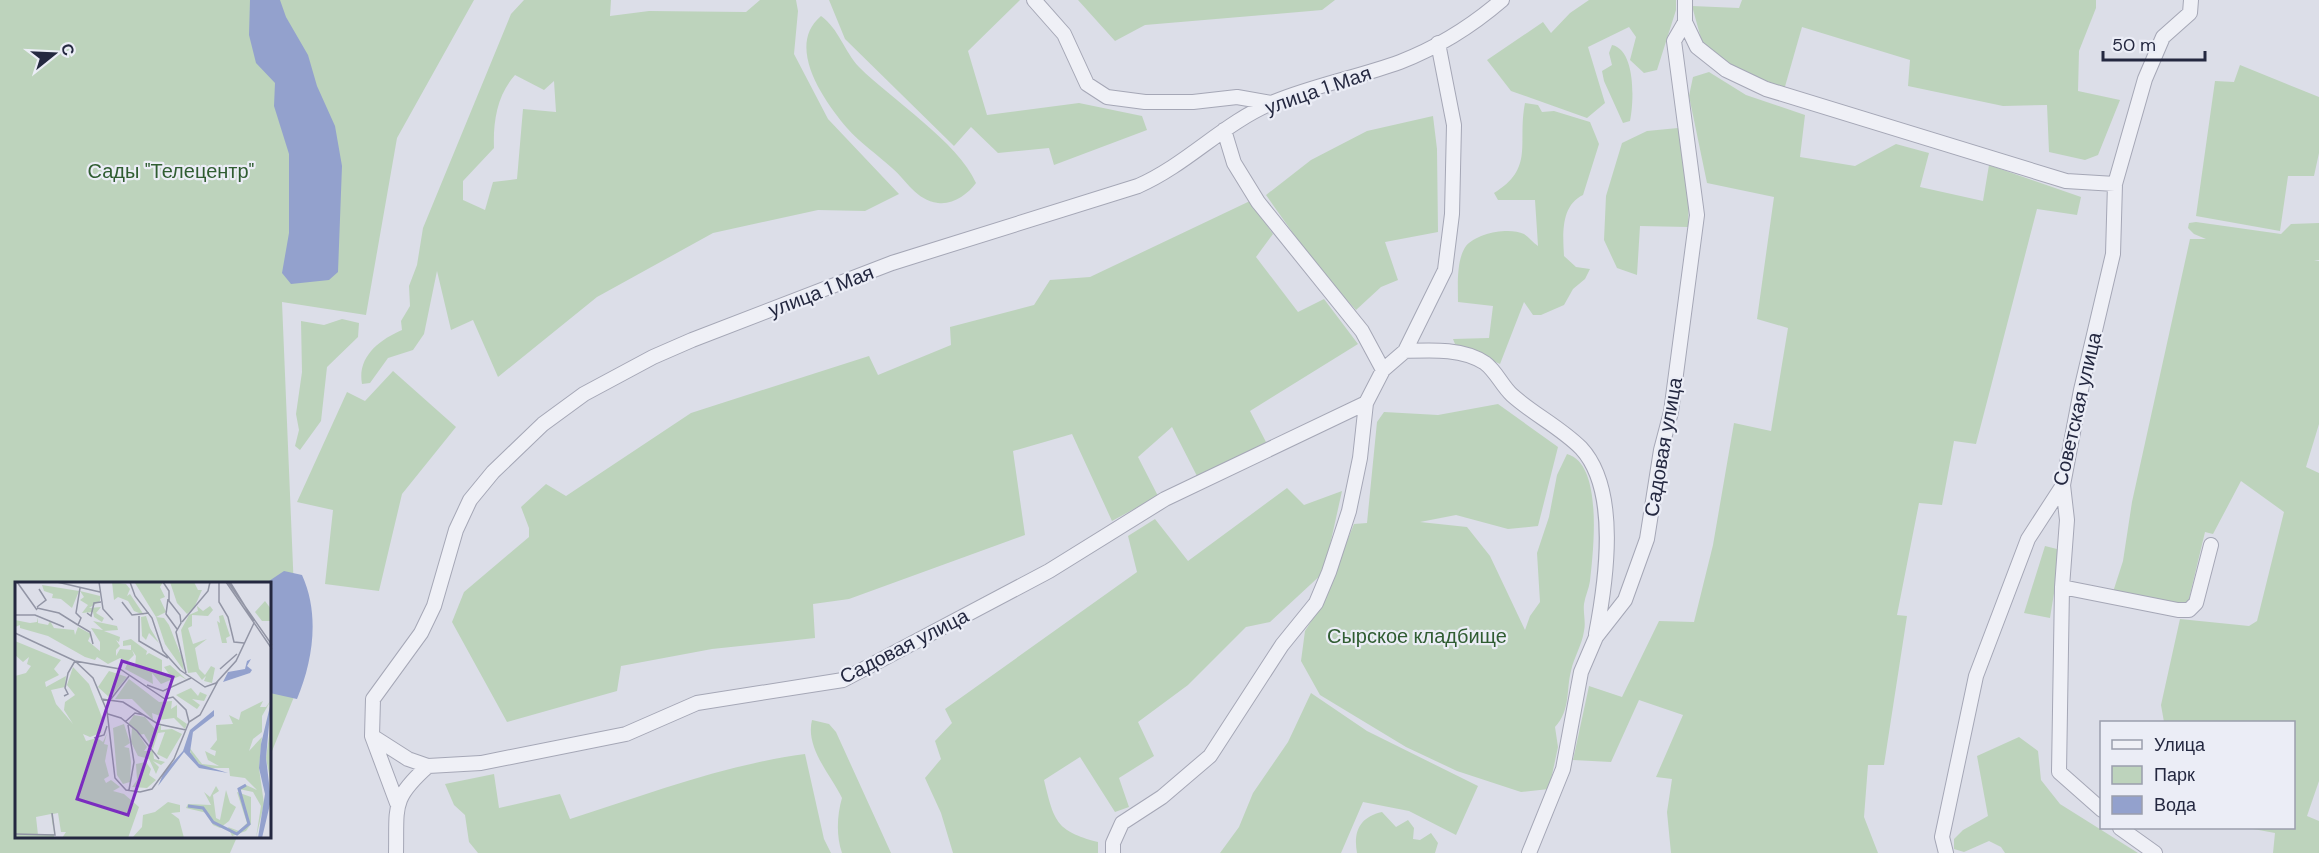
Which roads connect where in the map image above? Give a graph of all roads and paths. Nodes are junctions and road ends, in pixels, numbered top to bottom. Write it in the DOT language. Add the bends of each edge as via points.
graph roads {
  1 [pos="1034,0"];
  2 [pos="1502,0"];
  3 [pos="1684,0"];
  4 [pos="2191,0"];
  5 [pos="1685,22"];
  6 [pos="1438,43"];
  7 [pos="1272,103"];
  8 [pos="1224,130"];
  9 [pos="2115,184"];
  10 [pos="1405,351"];
  11 [pos="1383,370"];
  12 [pos="1366,403"];
  13 [pos="2063,485"];
  14 [pos="2211,545"];
  15 [pos="2062,587"];
  16 [pos="1596,637"];
  17 [pos="372,736"];
  18 [pos="428,766"];
  19 [pos="397,802"];
  20 [pos="2100,808"];
  21 [pos="2121,829"];
  22 [pos="396,853"];
  23 [pos="1113,853"];
  24 [pos="1529,853"];
  25 [pos="1946,853"];
  26 [pos="2155,853"];
  1 -- 7 [label="street" via="1064,34 1087,84 1107,97 1145,102 1237,97"];
  2 -- 6 [label="street, улица 1 Мая"];
  3 -- 5 [label="street, Садовая улица"];
  4 -- 9 [label="street, Советская улица" via="2190,13 2163,37 2145,79"];
  5 -- 9 [label="street, Садовая улица" via="1697,47 1726,70 1766,89 2066,181"];
  5 -- 16 [label="street, Садовая улица" via="1674,41 1697,215 1671,412 1647,539 1625,600"];
  6 -- 7 [label="street, улица 1 Мая" via="1402,61"];
  6 -- 10 [label="street" via="1454,125 1452,214 1445,270"];
  7 -- 8 [label="street, улица 1 Мая"];
  8 -- 11 [label="street" via="1234,163 1258,202 1362,331"];
  8 -- 17 [label="street, улица 1 Мая" via="1166,174 1138,186 892,263 692,340 584,394 551,418 493,472 471,500 456,530 434,606 421,633 373,699"];
  9 -- 13 [label="street, Советская улица" via="2113,254 2080,390"];
  10 -- 11 [label="street"];
  10 -- 16 [label="street" via="1448,350 1486,363 1512,395 1582,449 1600,480 1607,522"];
  11 -- 12 [label="street"];
  12 -- 18 [label="street, Садовая улица" via="1165,499 1049,571 843,680 697,704 626,734 593,741 481,763"];
  12 -- 23 [label="street" via="1349,511 1316,603 1282,645 1210,756 1122,823"];
  13 -- 15 [label="street" via="2067,520"];
  13 -- 25 [label="street, Советская улица" via="2028,539 1976,676 1942,837"];
  14 -- 15 [label="street" via="2196,603 2190,610"];
  15 -- 20 [label="street" via="2059,772"];
  16 -- 24 [label="street, Садовая улица" via="1581,672 1563,770"];
  17 -- 18 [label="street, Садовая улица" via="408,759"];
  17 -- 19 [label="street, улица 1 Мая"];
  18 -- 19 [label="street"];
  19 -- 22 [label="street"];
  21 -- 26 [label="street"];
}
